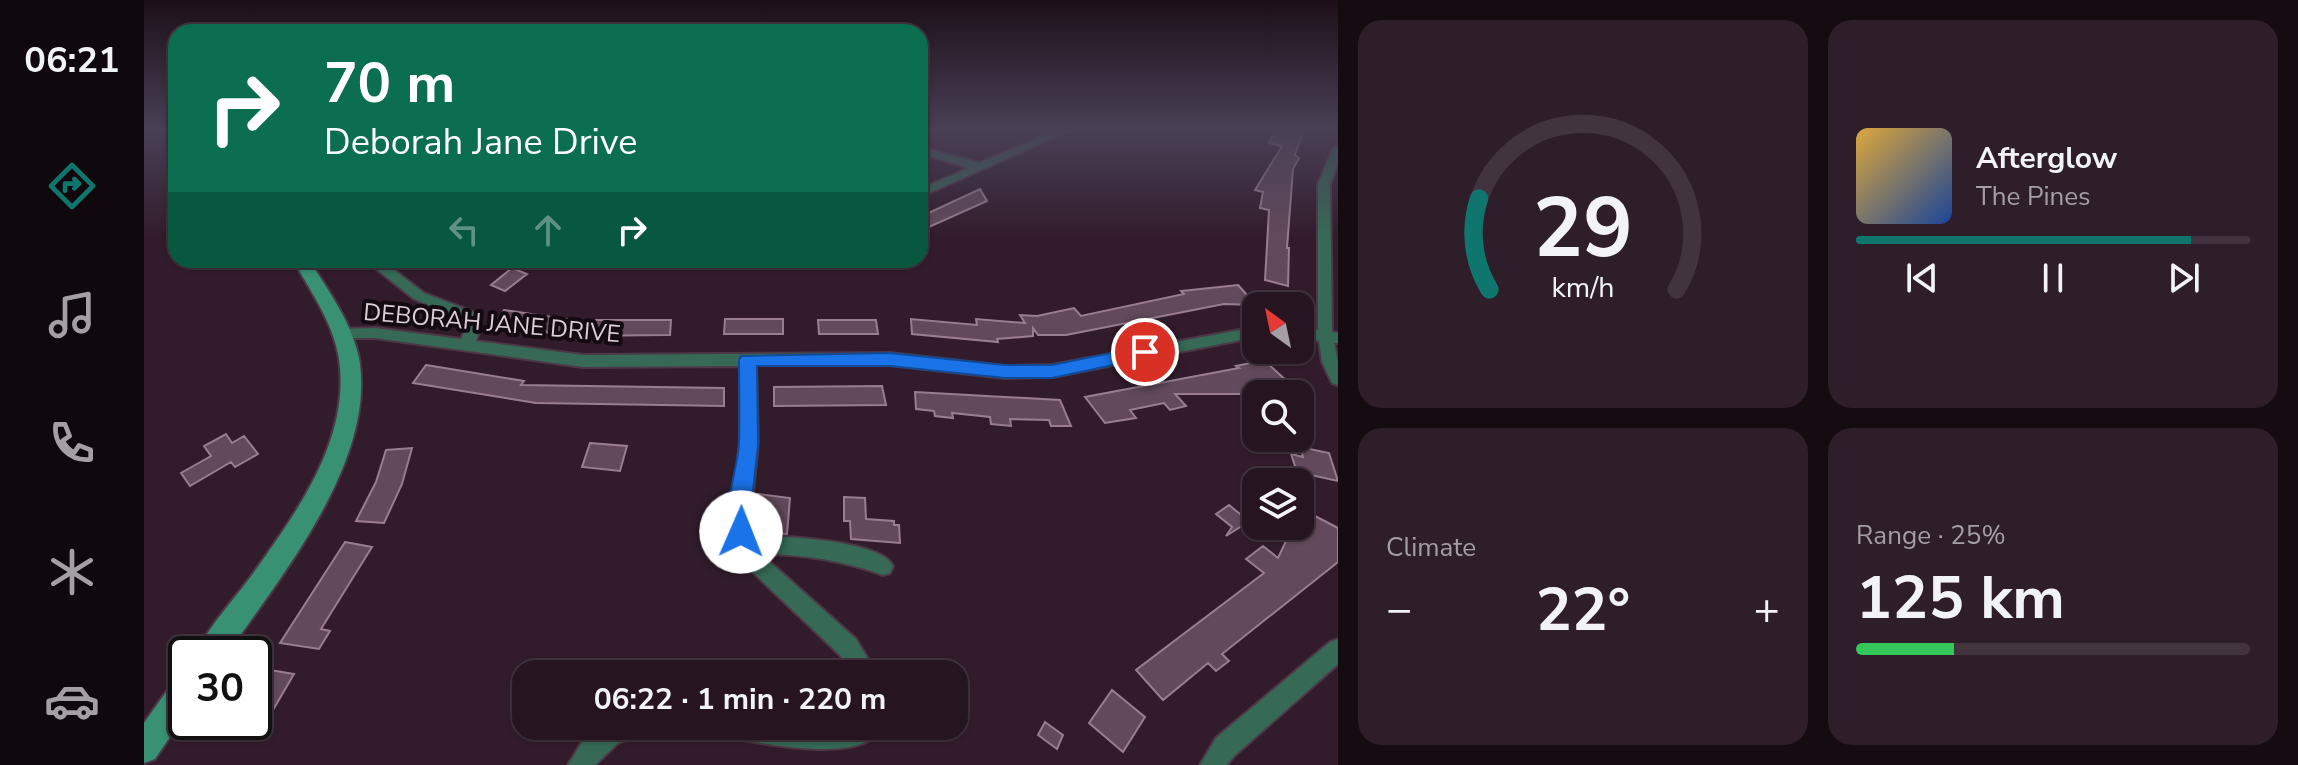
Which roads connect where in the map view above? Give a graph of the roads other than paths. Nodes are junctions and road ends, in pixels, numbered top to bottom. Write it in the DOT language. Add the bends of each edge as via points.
graph roads {
  1 [pos="975,166"];
  2 [pos="983,166"];
  3 [pos="1331,166"];
  4 [pos="980,167"];
  5 [pos="928,190"];
  6 [pos="305,268"];
  7 [pos="382,268"];
  8 [pos="342,334"];
  9 [pos="1242,335"];
  10 [pos="1332,336"];
  11 [pos="467,344"];
  12 [pos="748,360"];
  13 [pos="1338,379"];
  14 [pos="744,545"];
  15 [pos="883,566"];
  16 [pos="223,636"];
  17 [pos="1338,650"];
  18 [pos="857,660"];
  19 [pos="168,714"];
  20 [pos="600,740"];
  21 [pos="144,748"];
  22 [pos="580,765"];
  23 [pos="1212,765"];
  1 -- 4 [label="street"];
  2 -- 4 [label="street"];
  3 -- 10 [label="street" via="1324,184"];
  4 -- 5 [label="street"];
  6 -- 8 [label="street"];
  7 -- 11 [label="street" via="419,296 471,316"];
  8 -- 11 [label="street, DEBORAH JANE DRIVE"];
  8 -- 16 [label="street" via="352,386 349,416 332,465 289,541"];
  9 -- 12 [label="street, DEBORAH JANE DRIVE" via="1052,371 1005,372 890,359"];
  10 -- 13 [label="street" via="1330,362"];
  11 -- 12 [label="street, DEBORAH JANE DRIVE" via="583,361"];
  12 -- 14 [label="street"];
  14 -- 15 [label="street" via="790,545 871,559"];
  14 -- 18 [label="street" via="760,568"];
  17 -- 23 [label="street" via="1225,747"];
  19 -- 21 [label="street"];
  20 -- 22 [label="street"];
}
